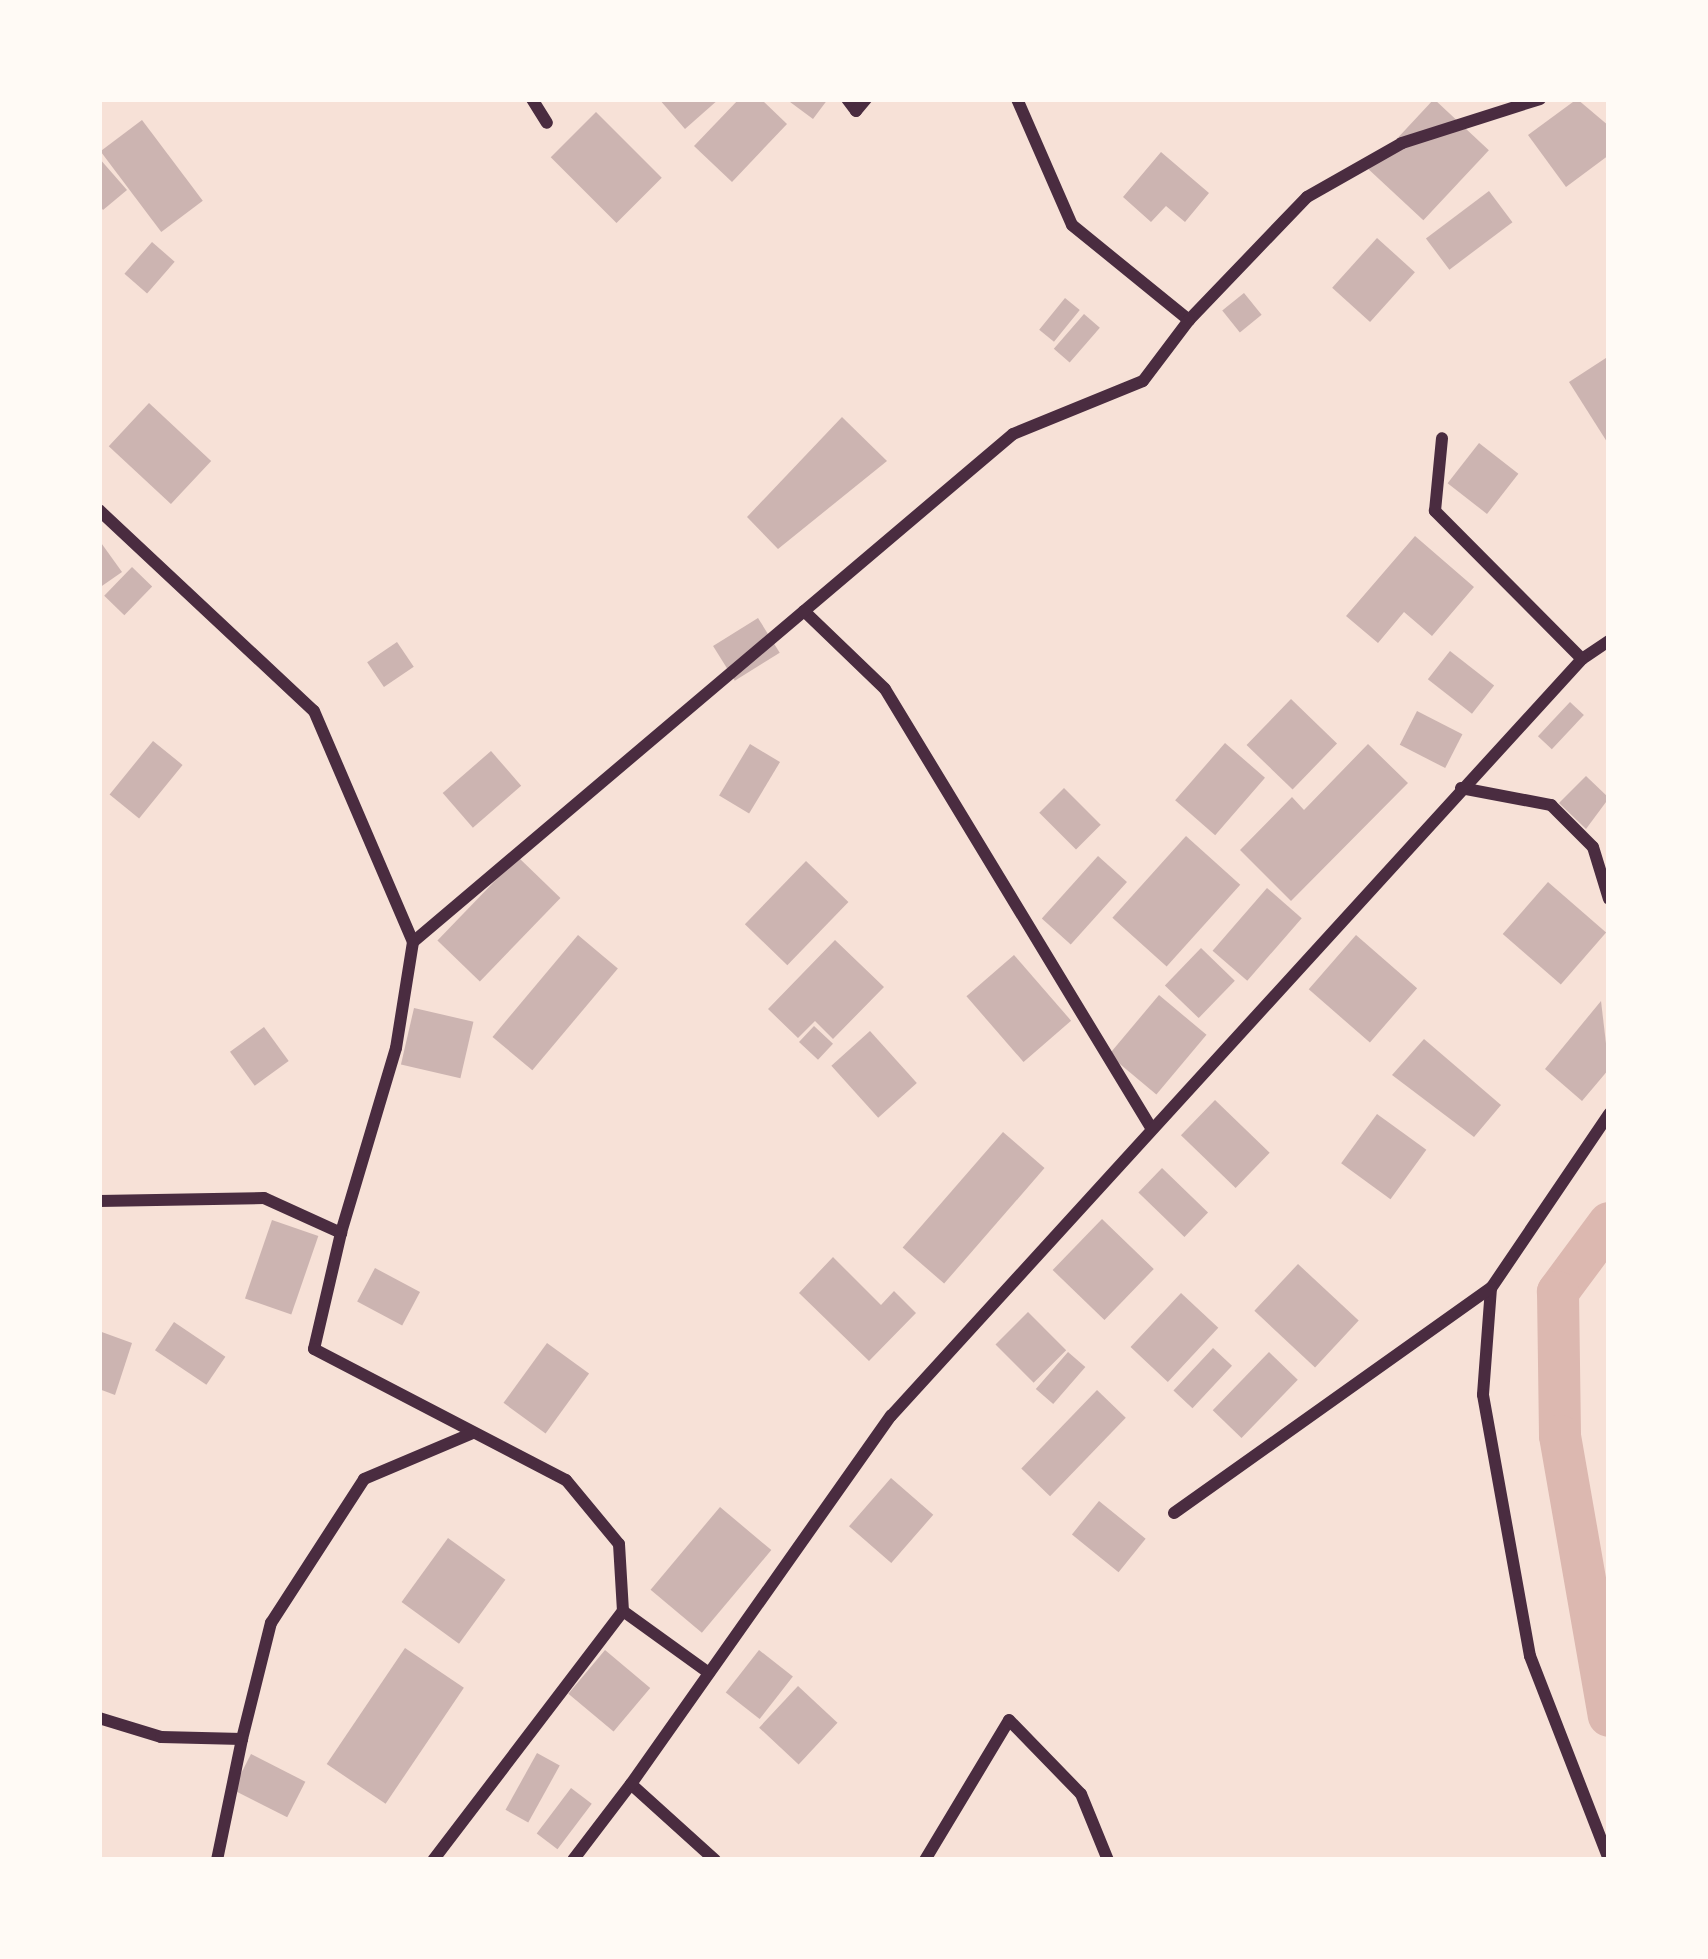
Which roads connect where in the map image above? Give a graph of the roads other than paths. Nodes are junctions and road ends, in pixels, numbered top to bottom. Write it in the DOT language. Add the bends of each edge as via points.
graph roads {
  1 [pos="532,99"];
  2 [pos="847,99"];
  3 [pos="866,99"];
  4 [pos="1017,99"];
  5 [pos="1540,99"];
  6 [pos="547,123"];
  7 [pos="1189,320"];
  8 [pos="1442,438"];
  9 [pos="99,510"];
  10 [pos="804,611"];
  11 [pos="1609,641"];
  12 [pos="1582,659"];
  13 [pos="1461,788"];
  14 [pos="1609,899"];
  15 [pos="413,942"];
  16 [pos="1609,1114"];
  17 [pos="1150,1126"];
  18 [pos="99,1201"];
  19 [pos="341,1233"];
  20 [pos="1491,1288"];
  21 [pos="473,1433"];
  22 [pos="1174,1513"];
  23 [pos="623,1611"];
  24 [pos="709,1673"];
  25 [pos="99,1718"];
  26 [pos="242,1739"];
  27 [pos="631,1784"];
  28 [pos="217,1860"];
  29 [pos="433,1860"];
  30 [pos="573,1860"];
  31 [pos="715,1860"];
  32 [pos="925,1860"];
  33 [pos="1108,1860"];
  34 [pos="1609,1860"];
  1 -- 6 [label="street"];
  2 -- 3 [label="street" via="856,110"];
  4 -- 7 [label="street" via="1072,225"];
  5 -- 7 [label="street" via="1402,142 1307,197"];
  7 -- 10 [label="street" via="1143,381 1012,434"];
  8 -- 12 [label="street" via="1435,511"];
  9 -- 15 [label="street" via="314,711"];
  10 -- 15 [label="street"];
  10 -- 17 [label="street" via="897,707"];
  11 -- 12 [label="street"];
  12 -- 13 [label="street"];
  13 -- 14 [label="street" via="1551,805 1593,847"];
  13 -- 17 [label="street"];
  15 -- 19 [label="street"];
  16 -- 20 [label="street"];
  17 -- 24 [label="street" via="892,1416"];
  18 -- 19 [label="street" via="264,1198"];
  19 -- 21 [label="street" via="314,1349"];
  20 -- 22 [label="street"];
  20 -- 34 [label="street" via="1483,1395 1500,1520 1530,1656"];
  21 -- 23 [label="street" via="566,1480 620,1544"];
  21 -- 26 [label="street" via="364,1479 271,1623"];
  23 -- 24 [label="street"];
  23 -- 29 [label="street"];
  24 -- 27 [label="street"];
  25 -- 26 [label="street" via="161,1737"];
  26 -- 28 [label="street"];
  27 -- 30 [label="street"];
  27 -- 31 [label="street"];
  32 -- 33 [label="street" via="1009,1720 1082,1794"];
}
